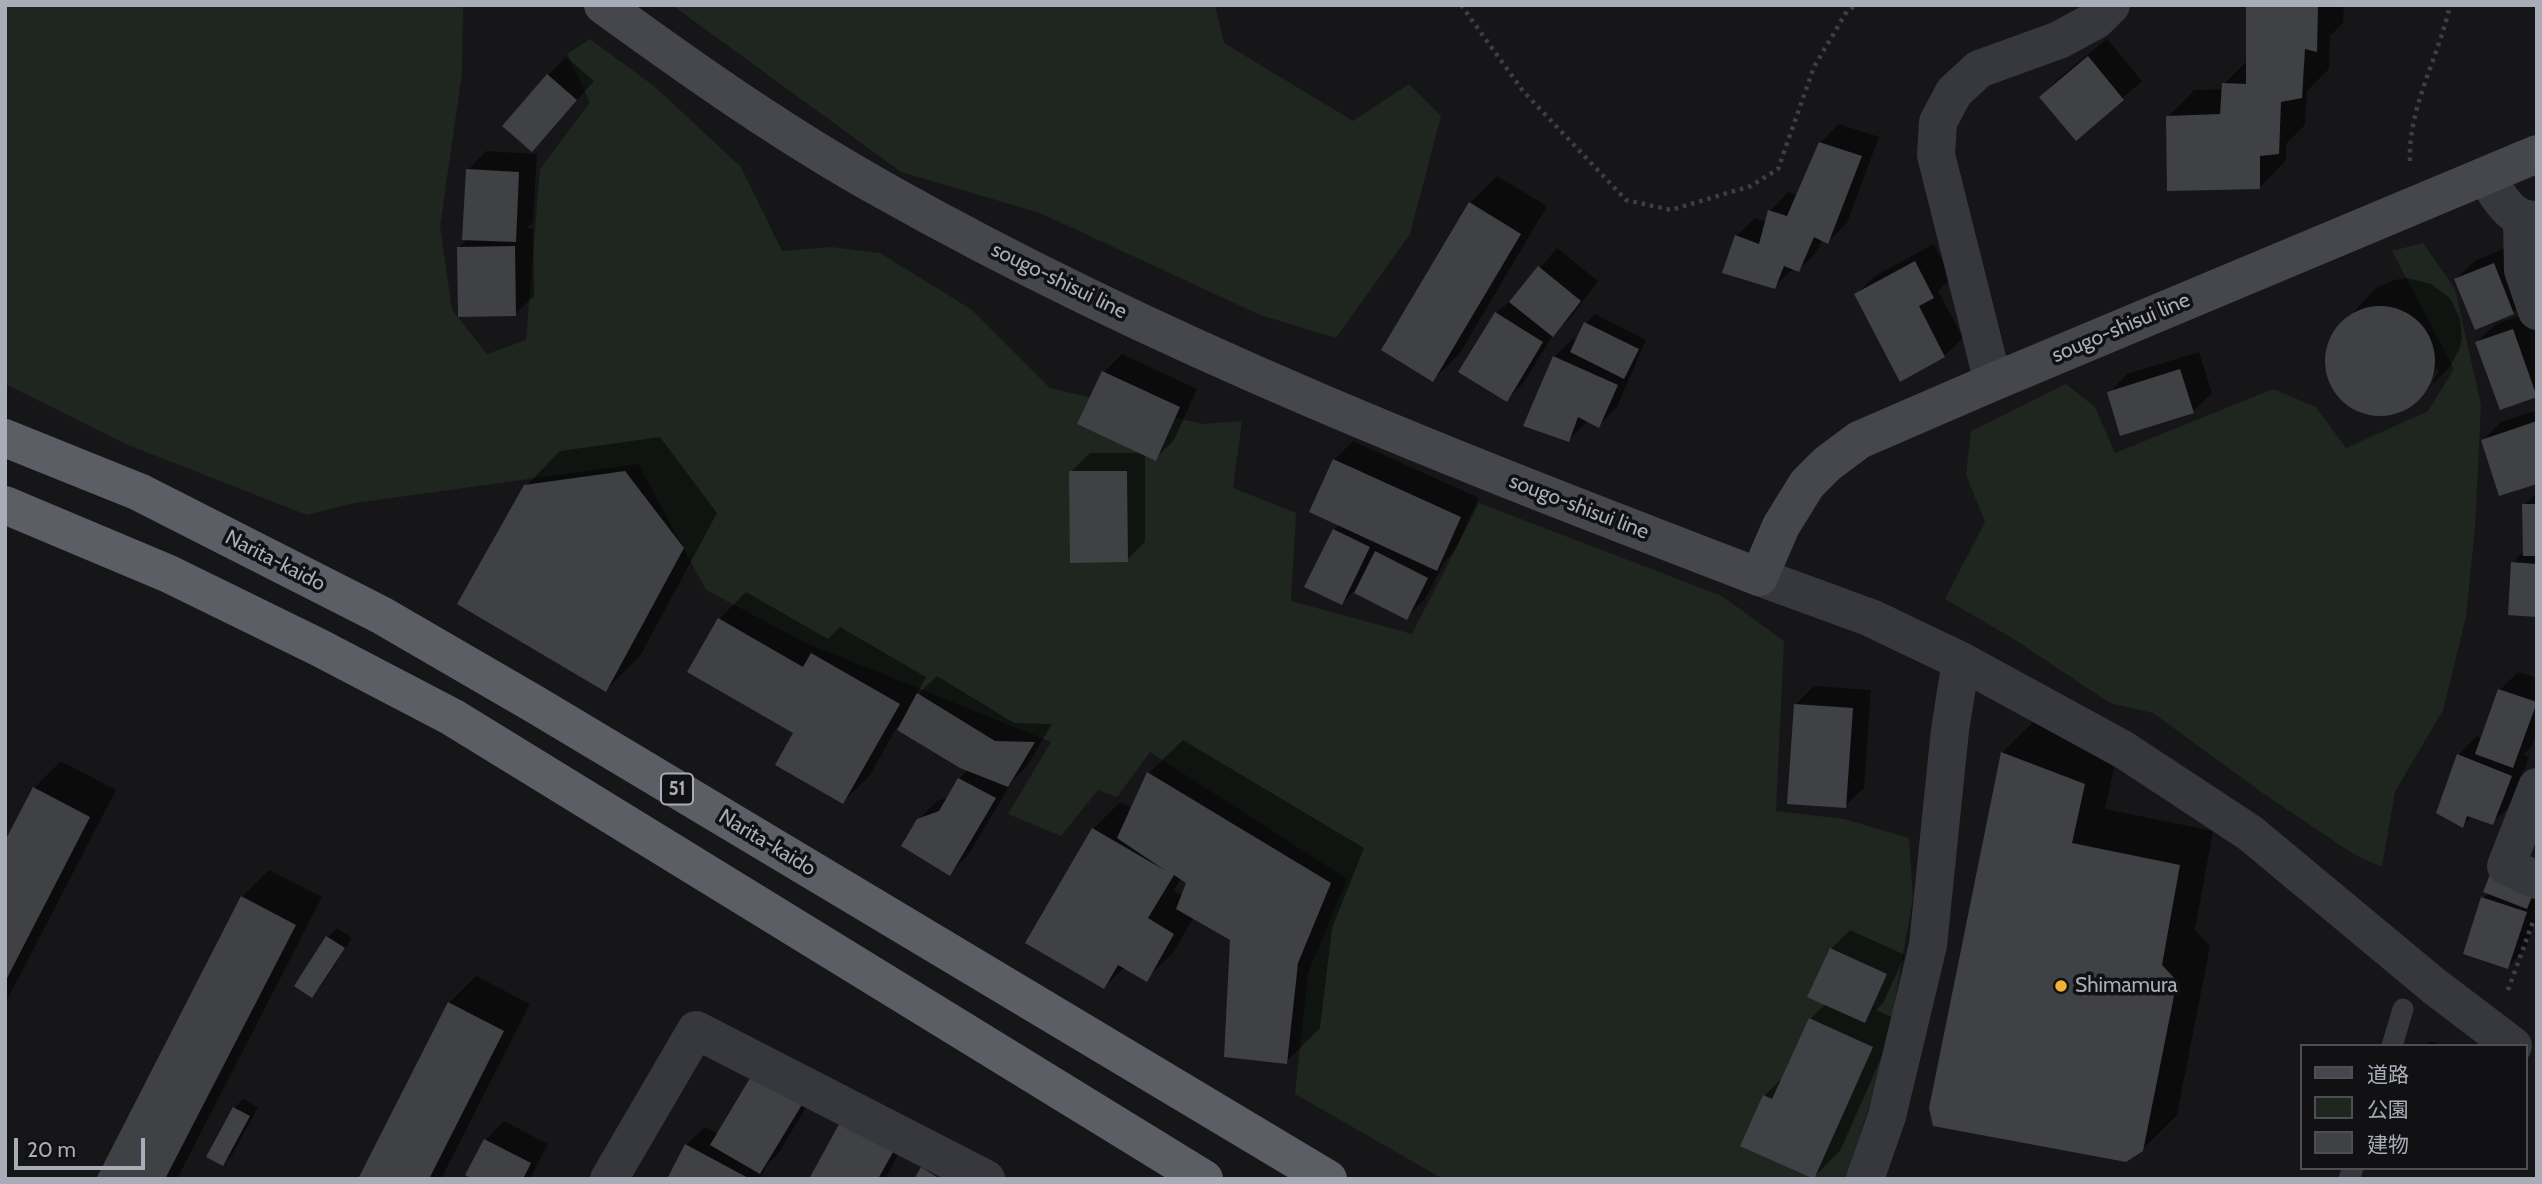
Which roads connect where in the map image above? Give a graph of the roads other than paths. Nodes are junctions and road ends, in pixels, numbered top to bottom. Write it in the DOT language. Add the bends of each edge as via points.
graph roads {
  1 [pos="603,5"];
  2 [pos="2111,5"];
  3 [pos="2537,154"];
  4 [pos="2486,177"];
  5 [pos="2529,220"];
  6 [pos="2537,312"];
  7 [pos="1993,382"];
  8 [pos="5,438"];
  9 [pos="5,505"];
  10 [pos="1759,577"];
  11 [pos="1961,661"];
  12 [pos="2537,787"];
  13 [pos="2537,880"];
  14 [pos="2403,1009"];
  15 [pos="2393,1044"];
  16 [pos="2510,1044"];
  17 [pos="609,1179"];
  18 [pos="986,1179"];
  19 [pos="1204,1179"];
  20 [pos="1328,1179"];
  21 [pos="1865,1179"];
  1 -- 10 [label="main road, sougo-shisui line" via="707,81 871,183 1051,280 1328,406"];
  2 -- 7 [label="street" via="2096,20 2059,40 1979,69 1954,92 1938,122 1936,155"];
  3 -- 4 [label="main road, sougo-shisui line"];
  4 -- 5 [label="street" via="2507,208"];
  4 -- 7 [label="main road, sougo-shisui line"];
  5 -- 6 [label="street" via="2523,270"];
  7 -- 10 [label="main road, sougo-shisui line" via="1859,440 1827,464 1800,494"];
  8 -- 20 [label="highway, Narita-kaido / 51" via="139,492 381,615"];
  9 -- 19 [label="highway" via="169,574 452,717"];
  10 -- 11 [label="street" via="1871,618"];
  11 -- 16 [label="street" via="2124,750 2250,833"];
  11 -- 21 [label="street" via="1928,946 1887,1116"];
  12 -- 13 [label="street" via="2506,866"];
  14 -- 15 [label="lane"];
  17 -- 18 [label="street" via="696,1030"];
}
